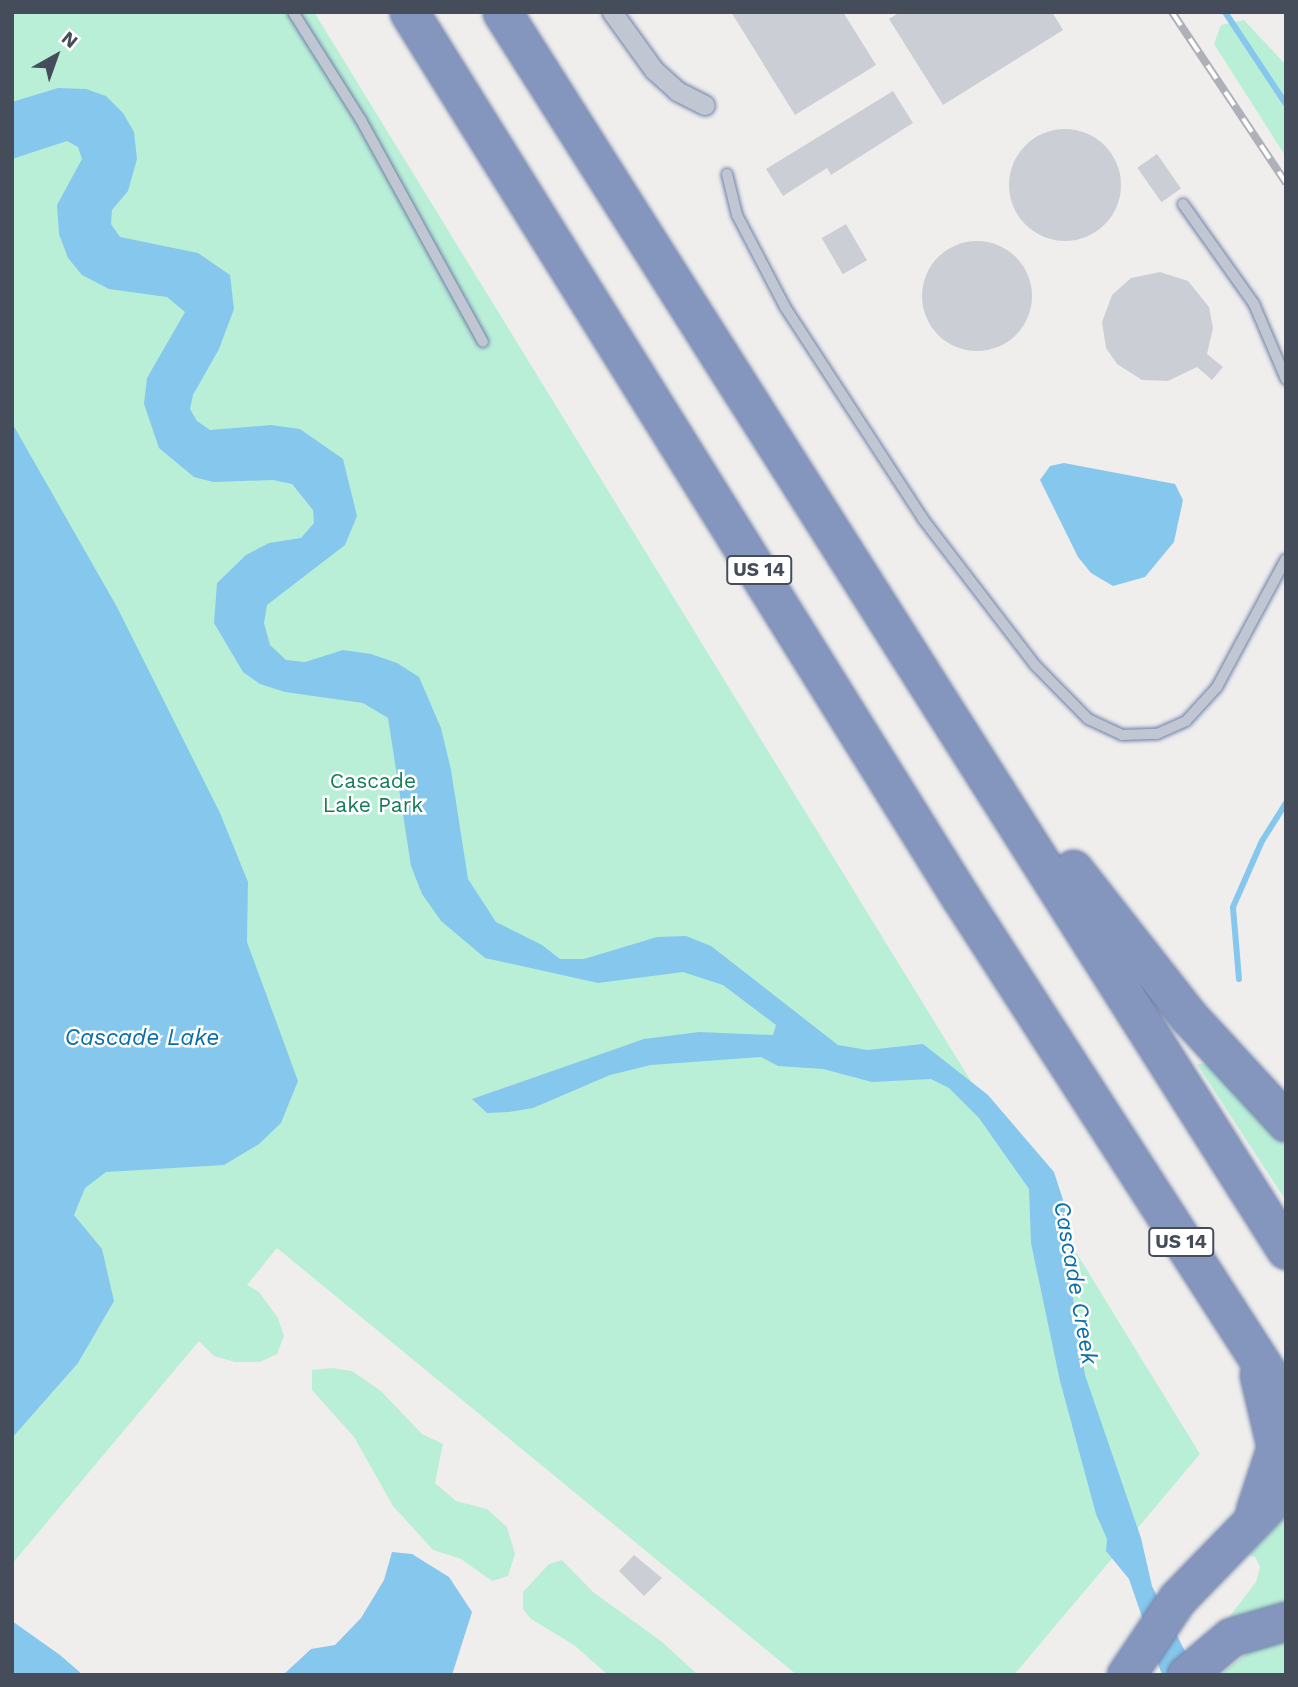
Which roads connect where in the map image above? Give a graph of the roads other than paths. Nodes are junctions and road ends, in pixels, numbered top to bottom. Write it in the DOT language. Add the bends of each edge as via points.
graph roads {
  1 [pos="293,12"];
  2 [pos="409,12"];
  3 [pos="502,12"];
  4 [pos="612,12"];
  5 [pos="705,105"];
  6 [pos="727,174"];
  7 [pos="1183,204"];
  8 [pos="484,342"];
  9 [pos="1286,379"];
  10 [pos="1286,559"];
  11 [pos="913,656"];
  12 [pos="1286,1122"];
  13 [pos="1286,1250"];
  14 [pos="1253,1354"];
  15 [pos="1286,1402"];
  16 [pos="1286,1487"];
  17 [pos="1253,1516"];
  18 [pos="1286,1621"];
  19 [pos="1126,1675"];
  20 [pos="1186,1675"];
  1 -- 8 [label="lane" via="360,120"];
  2 -- 14 [label="highway, US 14" via="961,898"];
  3 -- 11 [label="highway"];
  4 -- 5 [label="street" via="654,71 677,91"];
  6 -- 10 [label="lane" via="737,215 785,307 923,519 1036,666 1088,719 1122,735 1157,734 1186,721 1217,687"];
  7 -- 9 [label="lane" via="1254,304"];
  11 -- 12 [label="highway" via="1113,923 1224,1058"];
  11 -- 13 [label="highway"];
  14 -- 15 [label="highway"];
  14 -- 17 [label="highway, US 14" via="1276,1447"];
  16 -- 17 [label="highway"];
  17 -- 19 [label="highway, US 14" via="1156,1624"];
  18 -- 20 [label="highway" via="1231,1637"];
}
